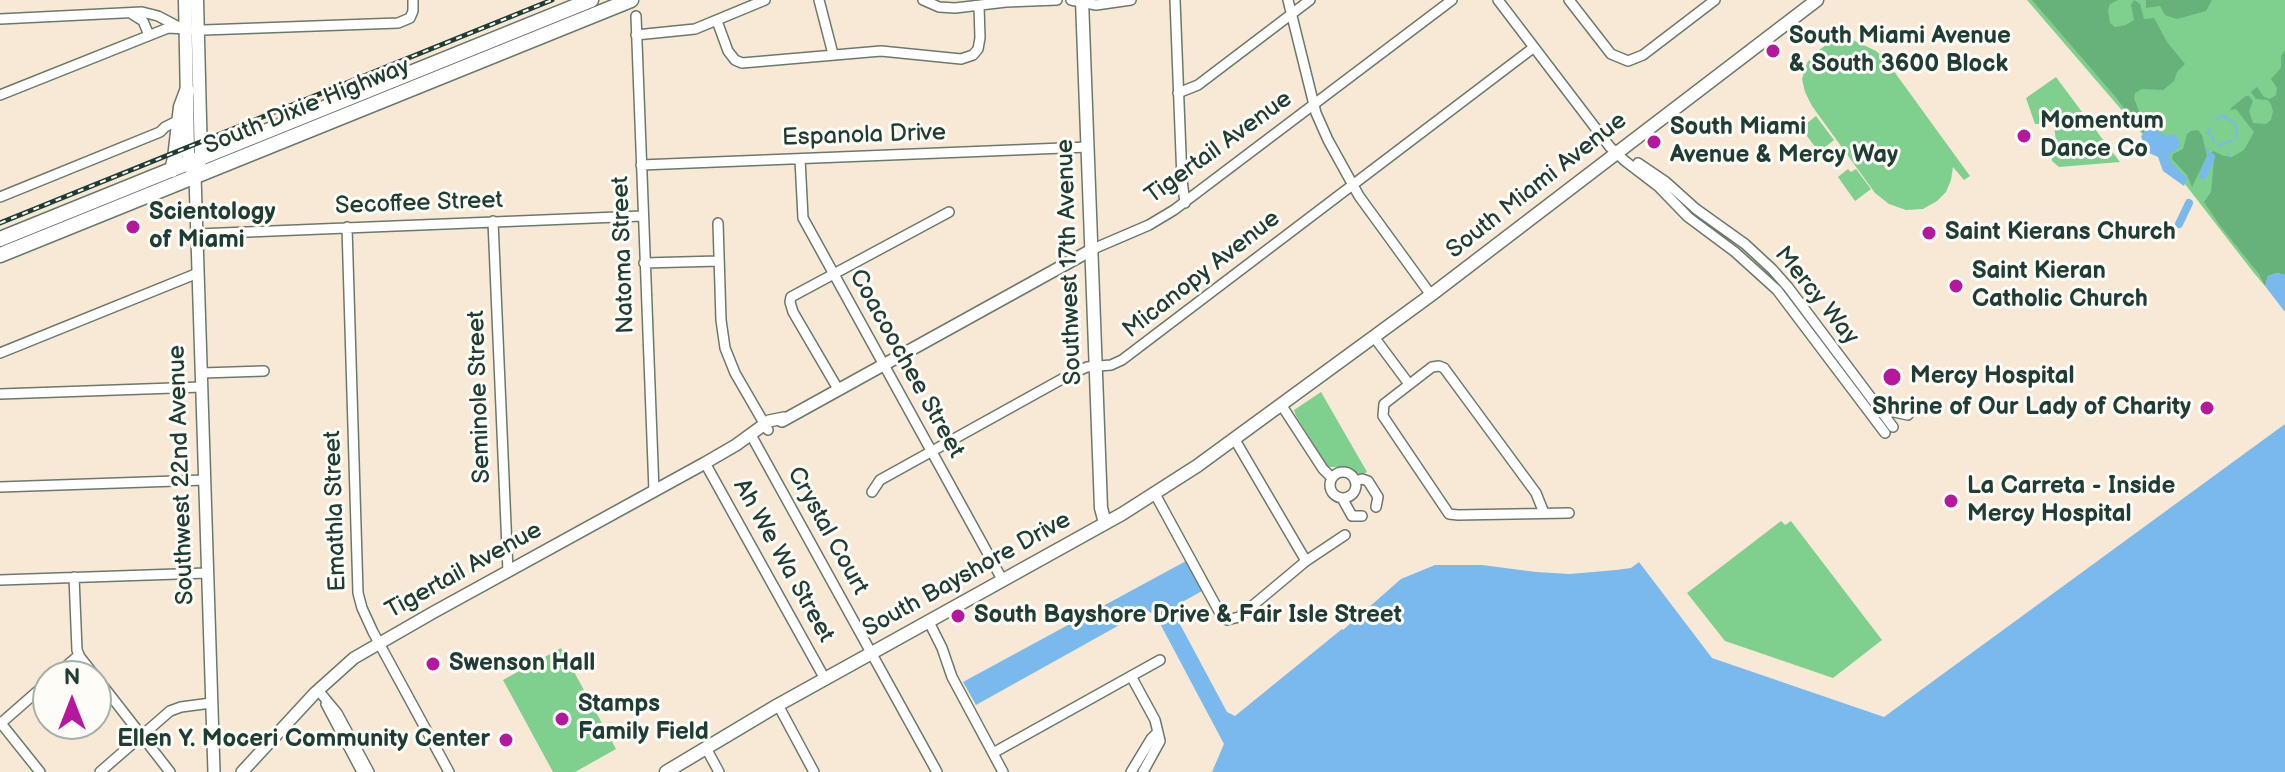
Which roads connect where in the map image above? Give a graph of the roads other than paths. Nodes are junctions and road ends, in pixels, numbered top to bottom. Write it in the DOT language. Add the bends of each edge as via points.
graph roads {
  1 [pos="185,0"];
  2 [pos="197,0"];
  3 [pos="413,0"];
  4 [pos="591,0"];
  5 [pos="629,0"];
  6 [pos="765,0"];
  7 [pos="819,0"];
  8 [pos="923,0"];
  9 [pos="1057,0"];
  10 [pos="1131,0"];
  11 [pos="1175,0"];
  12 [pos="1288,0"];
  13 [pos="1310,0"];
  14 [pos="1452,0"];
  15 [pos="1498,0"];
  16 [pos="1569,0"];
  17 [pos="1715,0"];
  18 [pos="1817,0"];
  19 [pos="1079,1"];
  20 [pos="979,6"];
  21 [pos="132,14"];
  22 [pos="1292,14"];
  23 [pos="636,16"];
  24 [pos="0,19"];
  25 [pos="717,21"];
  26 [pos="188,29"];
  27 [pos="149,35"];
  28 [pos="636,35"];
  29 [pos="1533,48"];
  30 [pos="833,54"];
  31 [pos="187,91"];
  32 [pos="1178,93"];
  33 [pos="0,95"];
  34 [pos="1314,105"];
  35 [pos="179,120"];
  36 [pos="160,132"];
  37 [pos="178,135"];
  38 [pos="1088,147"];
  39 [pos="1617,153"];
  40 [pos="800,159"];
  41 [pos="195,165"];
  42 [pos="641,165"];
  43 [pos="172,170"];
  44 [pos="1352,185"];
  45 [pos="0,197"];
  46 [pos="1185,203"];
  47 [pos="1693,206"];
  48 [pos="949,212"];
  49 [pos="642,216"];
  50 [pos="1688,217"];
  51 [pos="493,221"];
  52 [pos="718,223"];
  53 [pos="347,227"];
  54 [pos="198,234"];
  55 [pos="0,239"];
  56 [pos="1747,246"];
  57 [pos="1093,249"];
  58 [pos="1735,252"];
  59 [pos="0,255"];
  60 [pos="719,261"];
  61 [pos="644,263"];
  62 [pos="198,273"];
  63 [pos="833,274"];
  64 [pos="1431,295"];
  65 [pos="1374,337"];
  66 [pos="1819,338"];
  67 [pos="0,353"];
  68 [pos="883,364"];
  69 [pos="1096,366"];
  70 [pos="264,371"];
  71 [pos="202,373"];
  72 [pos="1409,384"];
  73 [pos="202,387"];
  74 [pos="838,389"];
  75 [pos="0,394"];
  76 [pos="1869,401"];
  77 [pos="1282,406"];
  78 [pos="1908,415"];
  79 [pos="766,428"];
  80 [pos="1889,430"];
  81 [pos="752,437"];
  82 [pos="1235,440"];
  83 [pos="932,452"];
  84 [pos="705,463"];
  85 [pos="1332,478"];
  86 [pos="205,480"];
  87 [pos="1355,481"];
  88 [pos="0,487"];
  89 [pos="654,491"];
  90 [pos="872,492"];
  91 [pos="1155,494"];
  92 [pos="1342,498"];
  93 [pos="1376,507"];
  94 [pos="1544,513"];
  95 [pos="1569,513"];
  96 [pos="1362,516"];
  97 [pos="1105,523"];
  98 [pos="1345,535"];
  99 [pos="1306,561"];
  100 [pos="508,572"];
  101 [pos="207,573"];
  102 [pos="74,577"];
  103 [pos="0,580"];
  104 [pos="1003,581"];
  105 [pos="929,622"];
  106 [pos="379,643"];
  107 [pos="872,653"];
  108 [pos="79,655"];
  109 [pos="73,660"];
  110 [pos="83,660"];
  111 [pos="1160,660"];
  112 [pos="1131,676"];
  113 [pos="825,679"];
  114 [pos="318,690"];
  115 [pos="32,696"];
  116 [pos="112,697"];
  117 [pos="325,701"];
  118 [pos="211,703"];
  119 [pos="778,705"];
  120 [pos="0,723"];
  121 [pos="1158,732"];
  122 [pos="143,736"];
  123 [pos="706,748"];
  124 [pos="993,753"];
  125 [pos="40,772"];
  126 [pos="100,772"];
  127 [pos="170,772"];
  128 [pos="214,772"];
  129 [pos="242,772"];
  130 [pos="362,772"];
  131 [pos="369,772"];
  132 [pos="449,772"];
  133 [pos="666,772"];
  134 [pos="719,772"];
  135 [pos="814,772"];
  136 [pos="937,772"];
  137 [pos="1003,772"];
  138 [pos="1131,772"];
  139 [pos="1143,772"];
  1 -- 26 [label="main road, Southwest 22nd Avenue"];
  2 -- 26 [label="main road, Southwest 22nd Avenue"];
  3 -- 26 [label="street" via="410,18 398,23"];
  4 -- 41 [label="highway, South Dixie Highway"];
  5 -- 41 [label="highway, South Dixie Highway"];
  6 -- 25 [label="street"];
  7 -- 30 [label="street"];
  8 -- 20 [label="street" via="943,8"];
  9 -- 20 [label="street"];
  10 -- 19 [label="street" via="1096,5"];
  11 -- 32 [label="street"];
  12 -- 22 [label="street"];
  13 -- 22 [label="street"];
  14 -- 34 [label="street, Tigertail Avenue"];
  15 -- 29 [label="street"];
  16 -- 17 [label="street" via="1605,48 1625,61 1643,55"];
  18 -- 39 [label="main road, South Miami Avenue"];
  19 -- 38 [label="main road, Southwest 17th Avenue"];
  20 -- 30 [label="street" via="979,44 970,57 881,51"];
  21 -- 24 [label="street"];
  21 -- 26 [label="street" via="151,14"];
  21 -- 27 [label="street" via="143,21"];
  22 -- 32 [label="street" via="1198,85"];
  22 -- 34 [label="street"];
  23 -- 28 [label="street, Natoma Street"];
  25 -- 28 [label="street" via="684,31"];
  25 -- 30 [label="street" via="728,51 742,63"];
  26 -- 27 [label="street" via="168,28"];
  26 -- 31 [label="main road, Southwest 22nd Avenue"];
  26 -- 41 [label="main road, Southwest 22nd Avenue"];
  27 -- 33 [label="street"];
  28 -- 42 [label="street, Natoma Street"];
  29 -- 39 [label="street"];
  29 -- 44 [label="street, Micanopy Avenue"];
  31 -- 35 [label="highway"];
  31 -- 41 [label="main road, Southwest 22nd Avenue"];
  32 -- 46 [label="street"];
  34 -- 44 [label="street"];
  34 -- 46 [label="street, Tigertail Avenue"];
  35 -- 36 [label="street"];
  35 -- 37 [label="highway"];
  36 -- 37 [label="street"];
  36 -- 45 [label="street"];
  37 -- 43 [label="highway"];
  38 -- 40 [label="street, Espanola Drive"];
  38 -- 57 [label="main road, Southwest 17th Avenue"];
  39 -- 47 [label="street, Mercy Way" via="1660,177"];
  39 -- 50 [label="street, Mercy Way"];
  39 -- 64 [label="main road, South Miami Avenue"];
  40 -- 42 [label="street, Espanola Drive"];
  40 -- 63 [label="street, Coacoochee Street" via="802,214"];
  41 -- 43 [label="highway, South Dixie Highway"];
  41 -- 54 [label="street, Southwest 22nd Avenue"];
  41 -- 59 [label="highway, South Dixie Highway"];
  42 -- 49 [label="street, Natoma Street"];
  43 -- 55 [label="highway, South Dixie Highway"];
  44 -- 64 [label="street"];
  44 -- 69 [label="street, Micanopy Avenue" via="1122,360"];
  46 -- 57 [label="street, Tigertail Avenue"];
  47 -- 50 [label="street"];
  47 -- 56 [label="street, Mercy Way"];
  48 -- 63 [label="street"];
  49 -- 51 [label="street, Secoffee Street"];
  49 -- 61 [label="street, Natoma Street"];
  50 -- 58 [label="street, Mercy Way"];
  51 -- 53 [label="street, Secoffee Street"];
  51 -- 100 [label="street, Seminole Street"];
  52 -- 60 [label="street"];
  53 -- 54 [label="street, Secoffee Street"];
  53 -- 106 [label="street, Emathla Street" via="357,588"];
  54 -- 62 [label="street, Southwest 22nd Avenue"];
  56 -- 58 [label="street"];
  56 -- 66 [label="street, Mercy Way" via="1778,276"];
  57 -- 68 [label="street, Tigertail Avenue"];
  57 -- 69 [label="main road, Southwest 17th Avenue"];
  58 -- 66 [label="street, Mercy Way"];
  60 -- 61 [label="street"];
  60 -- 79 [label="street" via="725,348"];
  61 -- 89 [label="street, Natoma Street"];
  62 -- 67 [label="street"];
  62 -- 71 [label="street, Southwest 22nd Avenue"];
  63 -- 68 [label="street, Coacoochee Street"];
  63 -- 74 [label="street" via="790,302"];
  64 -- 65 [label="main road, South Miami Avenue"];
  65 -- 72 [label="street"];
  65 -- 77 [label="main road, South Miami Avenue"];
  66 -- 76 [label="street, Mercy Way"];
  68 -- 74 [label="street, Tigertail Avenue"];
  68 -- 83 [label="street, Coacoochee Street"];
  69 -- 83 [label="street, Micanopy Avenue" via="1071,374"];
  69 -- 97 [label="main road, Southwest 17th Avenue"];
  70 -- 71 [label="street"];
  71 -- 73 [label="street, Southwest 22nd Avenue"];
  72 -- 94 [label="street" via="1432,367 1444,368 1536,493"];
  72 -- 94 [label="street" via="1386,402 1382,414 1451,514"];
  73 -- 75 [label="street"];
  73 -- 86 [label="street, Southwest 22nd Avenue"];
  74 -- 79 [label="street, Tigertail Avenue"];
  76 -- 78 [label="street"];
  76 -- 80 [label="street, Mercy Way"];
  77 -- 82 [label="main road, South Bayshore Drive"];
  77 -- 85 [label="street"];
  79 -- 81 [label="street, Tigertail Avenue"];
  81 -- 84 [label="street, Tigertail Avenue"];
  81 -- 107 [label="street, Crystal Court"];
  82 -- 91 [label="main road, South Bayshore Drive"];
  82 -- 99 [label="street"];
  83 -- 90 [label="street, Micanopy Avenue" via="880,480"];
  83 -- 104 [label="street, Coacoochee Street"];
  84 -- 89 [label="street, Tigertail Avenue"];
  84 -- 113 [label="street, Ah We Wa Street"];
  85 -- 87 [label="street" via="1343,472"];
  85 -- 92 [label="street" via="1331,489"];
  86 -- 88 [label="street"];
  86 -- 101 [label="street, Southwest 22nd Avenue"];
  87 -- 92 [label="street" via="1353,493"];
  87 -- 93 [label="street" via="1368,481 1378,497"];
  89 -- 100 [label="street, Tigertail Avenue"];
  91 -- 97 [label="main road, South Bayshore Drive"];
  91 -- 99 [label="street" via="1221,615 1229,620"];
  92 -- 96 [label="street" via="1352,516"];
  94 -- 95 [label="street"];
  97 -- 104 [label="main road, South Bayshore Drive"];
  98 -- 99 [label="street"];
  100 -- 106 [label="street, Tigertail Avenue"];
  101 -- 102 [label="street"];
  101 -- 118 [label="street, Southwest 22nd Avenue"];
  102 -- 103 [label="street"];
  102 -- 108 [label="street"];
  104 -- 105 [label="main road, South Bayshore Drive"];
  105 -- 107 [label="main road, South Bayshore Drive"];
  105 -- 124 [label="street"];
  106 -- 114 [label="street, Tigertail Avenue"];
  106 -- 132 [label="street, Emathla Street"];
  107 -- 113 [label="main road, South Bayshore Drive"];
  107 -- 136 [label="street, Crystal Court"];
  108 -- 109 [label="street"];
  108 -- 110 [label="street"];
  111 -- 112 [label="street"];
  112 -- 121 [label="street"];
  112 -- 124 [label="street"];
  113 -- 119 [label="main road, South Bayshore Drive"];
  114 -- 117 [label="street"];
  114 -- 129 [label="street, Tigertail Avenue"];
  115 -- 120 [label="street"];
  116 -- 122 [label="street"];
  117 -- 130 [label="street"];
  117 -- 131 [label="street"];
  118 -- 122 [label="street" via="173,709"];
  118 -- 128 [label="street, Southwest 22nd Avenue"];
  119 -- 123 [label="main road, South Bayshore Drive"];
  119 -- 135 [label="street"];
  120 -- 125 [label="street"];
  121 -- 138 [label="street"];
  121 -- 139 [label="street" via="1160,741"];
  122 -- 126 [label="street"];
  122 -- 127 [label="street"];
  123 -- 133 [label="main road, South Bayshore Drive"];
  123 -- 134 [label="street"];
  124 -- 137 [label="street"];
}
